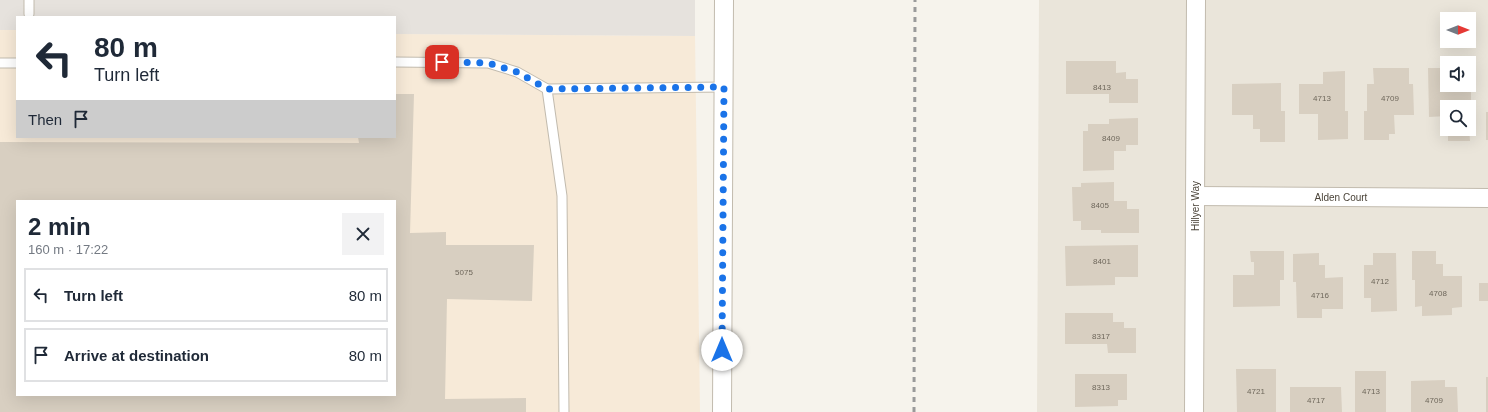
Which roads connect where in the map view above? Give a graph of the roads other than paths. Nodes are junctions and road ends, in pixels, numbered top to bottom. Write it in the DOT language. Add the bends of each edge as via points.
graph roads {
  1 [pos="29,0"];
  2 [pos="724,0"];
  3 [pos="1196,0"];
  4 [pos="29,14"];
  5 [pos="396,62"];
  6 [pos="0,63"];
  7 [pos="16,63"];
  8 [pos="724,87"];
  9 [pos="547,89"];
  10 [pos="1195,196"];
  11 [pos="1488,198"];
  12 [pos="564,412"];
  13 [pos="722,412"];
  14 [pos="1194,412"];
  1 -- 4 [label="lane"];
  2 -- 8 [label="street"];
  3 -- 10 [label="street, Hillyer Way"];
  5 -- 9 [label="lane" via="488,63 517,72"];
  6 -- 7 [label="lane"];
  8 -- 9 [label="lane"];
  8 -- 13 [label="street"];
  9 -- 12 [label="lane" via="562,196"];
  10 -- 11 [label="street, Alden Court"];
  10 -- 14 [label="street, Hillyer Way"];
}
